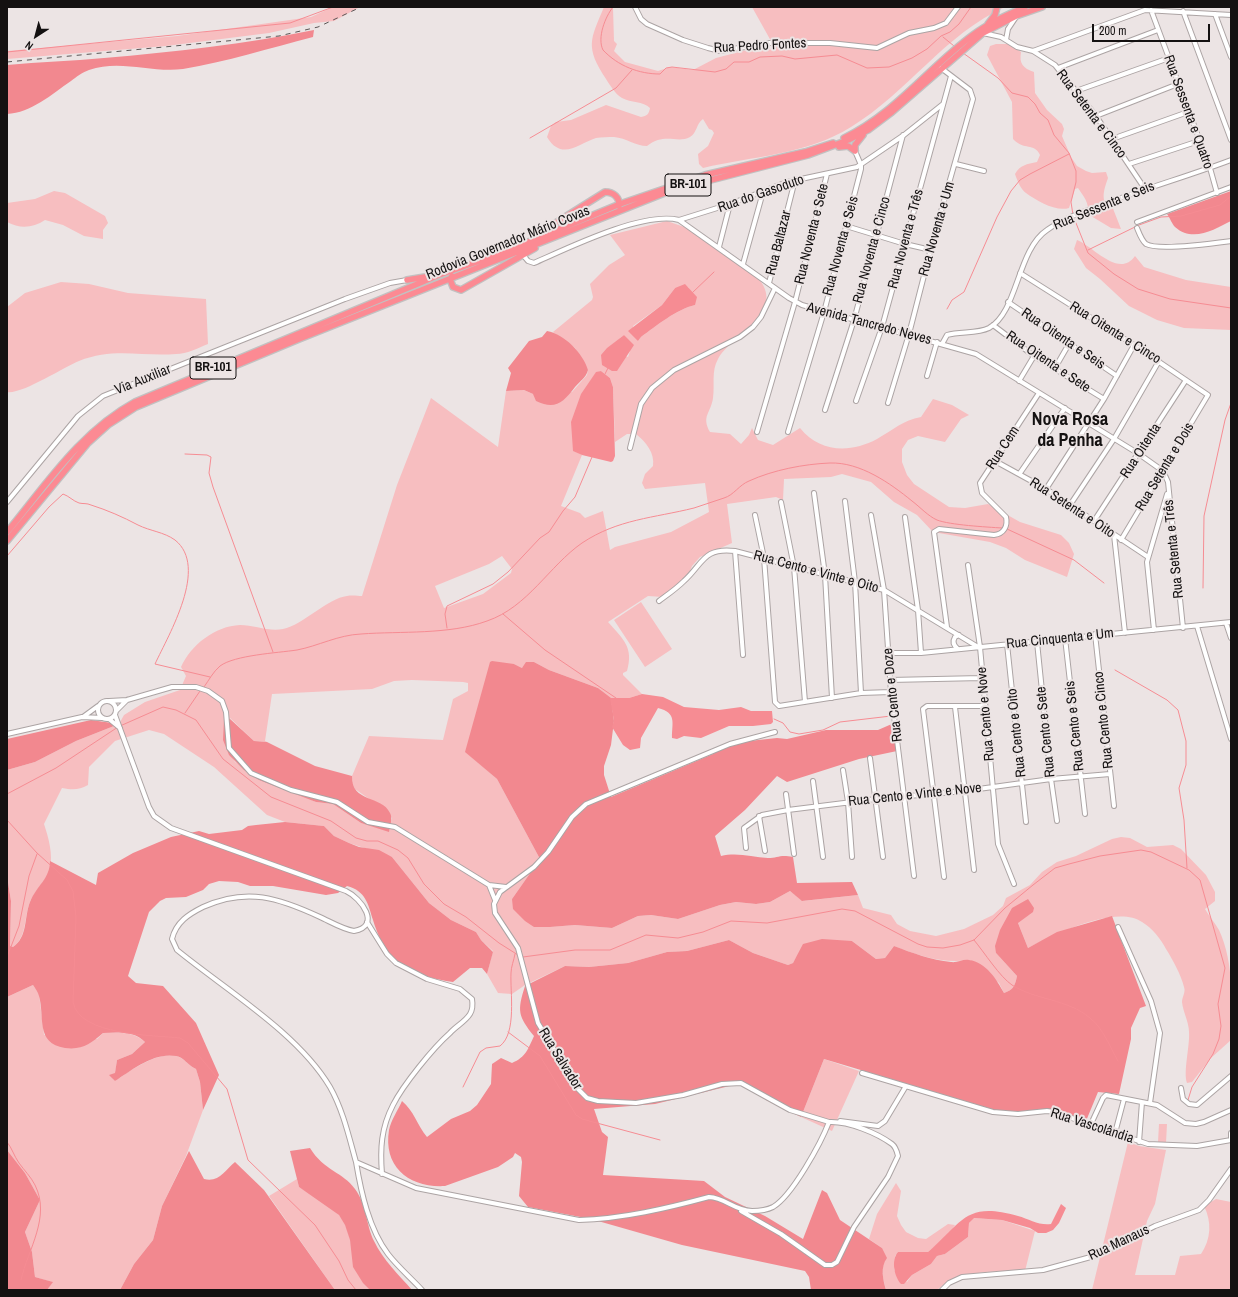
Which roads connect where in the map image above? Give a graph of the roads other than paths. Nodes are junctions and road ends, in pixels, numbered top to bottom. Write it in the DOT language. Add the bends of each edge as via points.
graph roads {
  1 [pos="635,7"];
  2 [pos="958,7"];
  3 [pos="996,7"];
  4 [pos="1025,7"];
  5 [pos="1042,7"];
  6 [pos="1151,10"];
  7 [pos="1183,12"];
  8 [pos="1215,14"];
  9 [pos="1231,15"];
  10 [pos="1016,16"];
  11 [pos="984,30"];
  12 [pos="1158,30"];
  13 [pos="1006,40"];
  14 [pos="1033,51"];
  15 [pos="1231,57"];
  16 [pos="1168,58"];
  17 [pos="941,68"];
  18 [pos="1058,68"];
  19 [pos="951,76"];
  20 [pos="1178,84"];
  21 [pos="1076,91"];
  22 [pos="943,104"];
  23 [pos="1188,112"];
  24 [pos="1096,116"];
  25 [pos="868,130"];
  26 [pos="904,135"];
  27 [pos="1112,139"];
  28 [pos="1231,140"];
  29 [pos="1199,141"];
  30 [pos="827,150"];
  31 [pos="855,151"];
  32 [pos="1231,160"];
  33 [pos="861,164"];
  34 [pos="956,164"];
  35 [pos="1129,164"];
  36 [pos="1210,168"];
  37 [pos="984,171"];
  38 [pos="827,174"];
  39 [pos="795,180"];
  40 [pos="1231,187"];
  41 [pos="1144,189"];
  42 [pos="763,192"];
  43 [pos="1217,193"];
  44 [pos="620,204"];
  45 [pos="730,204"];
  46 [pos="615,214"];
  47 [pos="679,220"];
  48 [pos="1137,222"];
  49 [pos="846,226"];
  50 [pos="1137,228"];
  51 [pos="875,236"];
  52 [pos="1231,241"];
  53 [pos="536,242"];
  54 [pos="905,244"];
  55 [pos="719,247"];
  56 [pos="931,250"];
  57 [pos="523,256"];
  58 [pos="743,264"];
  59 [pos="462,267"];
  60 [pos="1020,273"];
  61 [pos="439,275"];
  62 [pos="450,279"];
  63 [pos="407,280"];
  64 [pos="769,283"];
  65 [pos="413,285"];
  66 [pos="775,288"];
  67 [pos="795,302"];
  68 [pos="1008,302"];
  69 [pos="824,312"];
  70 [pos="854,320"];
  71 [pos="993,325"];
  72 [pos="882,327"];
  73 [pos="909,334"];
  74 [pos="1070,342"];
  75 [pos="939,343"];
  76 [pos="1134,345"];
  77 [pos="1034,356"];
  78 [pos="1159,361"];
  79 [pos="1055,368"];
  80 [pos="927,376"];
  81 [pos="1117,376"];
  82 [pos="1186,380"];
  83 [pos="1019,381"];
  84 [pos="1039,393"];
  85 [pos="1208,395"];
  86 [pos="1104,399"];
  87 [pos="856,401"];
  88 [pos="888,403"];
  89 [pos="1065,408"];
  90 [pos="825,410"];
  91 [pos="1089,424"];
  92 [pos="757,432"];
  93 [pos="788,432"];
  94 [pos="1114,439"];
  95 [pos="630,448"];
  96 [pos="1139,454"];
  97 [pos="996,461"];
  98 [pos="1163,471"];
  99 [pos="1020,473"];
  100 [pos="1046,489"];
  101 [pos="1168,492"];
  102 [pos="814,493"];
  103 [pos="845,501"];
  104 [pos="7,502"];
  105 [pos="782,502"];
  106 [pos="1070,505"];
  107 [pos="755,515"];
  108 [pos="871,515"];
  109 [pos="905,517"];
  110 [pos="1094,521"];
  111 [pos="7,532"];
  112 [pos="1114,535"];
  113 [pos="1121,540"];
  114 [pos="7,541"];
  115 [pos="735,551"];
  116 [pos="1148,557"];
  117 [pos="764,558"];
  118 [pos="968,565"];
  119 [pos="794,567"];
  120 [pos="825,575"];
  121 [pos="855,582"];
  122 [pos="884,590"];
  123 [pos="659,601"];
  124 [pos="918,610"];
  125 [pos="1228,622"];
  126 [pos="1197,626"];
  127 [pos="947,627"];
  128 [pos="1183,628"];
  129 [pos="1154,630"];
  130 [pos="1125,633"];
  131 [pos="1095,634"];
  132 [pos="959,635"];
  133 [pos="1065,638"];
  134 [pos="1231,638"];
  135 [pos="1036,642"];
  136 [pos="1007,644"];
  137 [pos="979,647"];
  138 [pos="959,649"];
  139 [pos="889,653"];
  140 [pos="921,653"];
  141 [pos="743,655"];
  142 [pos="982,678"];
  143 [pos="890,680"];
  144 [pos="891,692"];
  145 [pos="861,693"];
  146 [pos="832,698"];
  147 [pos="127,700"];
  148 [pos="109,701"];
  149 [pos="102,702"];
  150 [pos="805,702"];
  151 [pos="984,706"];
  152 [pos="955,707"];
  153 [pos="116,713"];
  154 [pos="82,717"];
  155 [pos="102,718"];
  156 [pos="110,719"];
  157 [pos="120,729"];
  158 [pos="775,732"];
  159 [pos="7,734"];
  160 [pos="1231,739"];
  161 [pos="870,758"];
  162 [pos="843,770"];
  163 [pos="1110,774"];
  164 [pos="1081,777"];
  165 [pos="1051,779"];
  166 [pos="813,781"];
  167 [pos="1022,783"];
  168 [pos="992,786"];
  169 [pos="964,791"];
  170 [pos="786,794"];
  171 [pos="935,794"];
  172 [pos="905,796"];
  173 [pos="876,799"];
  174 [pos="848,802"];
  175 [pos="818,806"];
  176 [pos="1114,806"];
  177 [pos="788,810"];
  178 [pos="1086,814"];
  179 [pos="759,816"];
  180 [pos="1057,821"];
  181 [pos="1026,822"];
  182 [pos="746,848"];
  183 [pos="765,851"];
  184 [pos="794,854"];
  185 [pos="852,857"];
  186 [pos="883,857"];
  187 [pos="823,858"];
  188 [pos="974,870"];
  189 [pos="914,876"];
  190 [pos="944,877"];
  191 [pos="1014,884"];
  192 [pos="489,885"];
  193 [pos="506,887"];
  194 [pos="495,900"];
  195 [pos="367,922"];
  196 [pos="1118,927"];
  197 [pos="862,1073"];
  198 [pos="1231,1076"];
  199 [pos="906,1086"];
  200 [pos="1181,1088"];
  201 [pos="1124,1099"];
  202 [pos="1142,1102"];
  203 [pos="1150,1103"];
  204 [pos="1231,1110"];
  205 [pos="829,1122"];
  206 [pos="836,1122"];
  207 [pos="1091,1124"];
  208 [pos="1115,1133"];
  209 [pos="1231,1133"];
  210 [pos="1231,1140"];
  211 [pos="1139,1142"];
  212 [pos="356,1162"];
  213 [pos="1231,1169"];
  214 [pos="382,1174"];
  215 [pos="739,1210"];
  216 [pos="422,1290"];
  217 [pos="942,1290"];
  1 -- 2 [label="street, Rua Pedro Fontes" via="641,19 647,24 683,40 720,51 770,43 830,43 877,48 909,33 946,23"];
  3 -- 11 [label="highway" via="995,15"];
  4 -- 11 [label="highway, Rodovia Governador Mário Covas / BR-101"];
  5 -- 10 [label="highway, Rodovia Governador Mário Covas / BR-101"];
  6 -- 7 [label="street"];
  6 -- 12 [label="street, Rua Sessenta e Quatro"];
  6 -- 14 [label="street" via="1133,13"];
  7 -- 8 [label="street"];
  7 -- 28 [label="street"];
  8 -- 9 [label="street"];
  8 -- 15 [label="street"];
  10 -- 11 [label="highway, Rodovia Governador Mário Covas / BR-101"];
  10 -- 13 [label="street" via="1008,29"];
  11 -- 13 [label="street, Rua Setenta e Cinco"];
  11 -- 17 [label="highway, Rodovia Governador Mário Covas / BR-101"];
  11 -- 44 [label="highway, Rodovia Governador Mário Covas / BR-101" via="961,44 884,113 846,138 805,152 705,175"];
  12 -- 16 [label="street, Rua Sessenta e Quatro"];
  12 -- 18 [label="street"];
  13 -- 14 [label="street, Rua Setenta e Cinco" via="1017,47"];
  14 -- 18 [label="street, Rua Setenta e Cinco"];
  16 -- 20 [label="street, Rua Sessenta e Quatro"];
  16 -- 21 [label="street"];
  17 -- 19 [label="street, Rua Noventa e Um"];
  17 -- 25 [label="highway, Rodovia Governador Mário Covas / BR-101"];
  18 -- 21 [label="street, Rua Setenta e Cinco"];
  19 -- 22 [label="street, Rua Noventa e Três"];
  19 -- 34 [label="street, Rua Noventa e Um" via="970,90 973,99"];
  20 -- 23 [label="street, Rua Sessenta e Quatro"];
  20 -- 24 [label="street"];
  21 -- 24 [label="street, Rua Setenta e Cinco"];
  22 -- 26 [label="street, Rua do Gasoduto"];
  22 -- 54 [label="street, Rua Noventa e Três"];
  23 -- 27 [label="street"];
  23 -- 29 [label="street, Rua Sessenta e Quatro"];
  24 -- 27 [label="street, Rua Setenta e Cinco"];
  25 -- 30 [label="highway, Rodovia Governador Mário Covas / BR-101"];
  25 -- 31 [label="highway" via="856,142"];
  26 -- 33 [label="street, Rua do Gasoduto"];
  26 -- 51 [label="street, Rua Noventa e Cinco"];
  27 -- 35 [label="street, Rua Setenta e Cinco"];
  29 -- 35 [label="street"];
  29 -- 36 [label="street, Rua Sessenta e Quatro"];
  30 -- 31 [label="highway" via="848,146"];
  30 -- 46 [label="highway, Rodovia Governador Mário Covas / BR-101" via="672,190"];
  31 -- 33 [label="street"];
  32 -- 36 [label="street, Rua Sessenta e Seis"];
  33 -- 38 [label="street, Rua do Gasoduto"];
  33 -- 49 [label="street, Rua Noventa e Seis"];
  34 -- 37 [label="street"];
  34 -- 56 [label="street, Rua Noventa e Um"];
  35 -- 41 [label="street, Rua Setenta e Cinco"];
  36 -- 41 [label="street, Rua Sessenta e Seis"];
  36 -- 43 [label="street, Rua Sessenta e Quatro"];
  38 -- 39 [label="street, Rua do Gasoduto"];
  38 -- 67 [label="street, Rua Noventa e Sete"];
  39 -- 42 [label="street, Rua do Gasoduto"];
  39 -- 64 [label="street, Rua Baltazar"];
  40 -- 43 [label="street"];
  41 -- 60 [label="street, Rua Sessenta e Seis" via="1069,217 1046,230 1032,246"];
  42 -- 45 [label="street, Rua do Gasoduto"];
  42 -- 58 [label="street"];
  43 -- 48 [label="street"];
  44 -- 46 [label="highway"];
  44 -- 53 [label="highway, Rodovia Governador Mário Covas / BR-101"];
  44 -- 53 [label="highway" via="614,194 601,194 546,229"];
  45 -- 47 [label="street, Rua do Gasoduto"];
  45 -- 55 [label="street"];
  46 -- 53 [label="highway, Rodovia Governador Mário Covas / BR-101"];
  47 -- 55 [label="street, Avenida Tancredo Neves"];
  47 -- 57 [label="street" via="654,220 611,230 534,263"];
  49 -- 51 [label="street"];
  49 -- 69 [label="street, Rua Noventa e Seis"];
  50 -- 52 [label="street" via="1144,242 1150,245 1189,246"];
  51 -- 54 [label="street"];
  51 -- 70 [label="street, Rua Noventa e Cinco"];
  53 -- 57 [label="highway" via="532,250"];
  53 -- 59 [label="highway, Rodovia Governador Mário Covas / BR-101"];
  53 -- 62 [label="highway, Rodovia Governador Mário Covas / BR-101"];
  54 -- 56 [label="street"];
  54 -- 72 [label="street, Rua Noventa e Três"];
  55 -- 58 [label="street, Avenida Tancredo Neves"];
  56 -- 73 [label="street, Rua Noventa e Um"];
  57 -- 62 [label="highway" via="461,290 455,288"];
  58 -- 64 [label="street, Avenida Tancredo Neves"];
  59 -- 61 [label="highway, Rodovia Governador Mário Covas / BR-101"];
  59 -- 62 [label="highway"];
  60 -- 68 [label="street, Rua Sessenta e Seis"];
  60 -- 76 [label="street, Rua Oitenta e Cinco"];
  61 -- 63 [label="highway"];
  61 -- 65 [label="highway, Rodovia Governador Mário Covas / BR-101"];
  62 -- 114 [label="highway, Rodovia Governador Mário Covas / BR-101" via="247,360 148,402 120,417 88,443"];
  63 -- 65 [label="highway"];
  63 -- 104 [label="street, Via Auxiliar" via="390,283 351,297 103,396 78,416"];
  64 -- 66 [label="street, Avenida Tancredo Neves"];
  65 -- 111 [label="highway, Rodovia Governador Mário Covas / BR-101" via="170,386 118,411 95,429 67,457"];
  66 -- 67 [label="street, Avenida Tancredo Neves"];
  66 -- 95 [label="street" via="761,317 753,327 740,337 670,373 652,388 640,404"];
  67 -- 69 [label="street, Avenida Tancredo Neves"];
  67 -- 92 [label="street, Rua Noventa e Sete"];
  68 -- 71 [label="street, Rua Sessenta e Seis"];
  68 -- 74 [label="street, Rua Oitenta e Seis"];
  69 -- 70 [label="street, Avenida Tancredo Neves"];
  69 -- 93 [label="street, Rua Noventa e Seis"];
  70 -- 72 [label="street, Avenida Tancredo Neves"];
  70 -- 90 [label="street, Rua Noventa e Cinco"];
  71 -- 75 [label="street" via="983,330 947,335"];
  71 -- 77 [label="street, Rua Oitenta e Sete"];
  72 -- 73 [label="street, Avenida Tancredo Neves"];
  72 -- 87 [label="street, Rua Noventa e Três"];
  73 -- 75 [label="street, Avenida Tancredo Neves"];
  73 -- 88 [label="street, Rua Noventa e Um"];
  74 -- 79 [label="street"];
  74 -- 81 [label="street, Rua Oitenta e Seis"];
  75 -- 80 [label="street"];
  75 -- 83 [label="street, Avenida Tancredo Neves" via="976,354"];
  76 -- 78 [label="street, Rua Oitenta e Cinco"];
  76 -- 81 [label="street"];
  77 -- 79 [label="street, Rua Oitenta e Sete"];
  77 -- 83 [label="street"];
  78 -- 82 [label="street, Rua Oitenta e Cinco"];
  78 -- 94 [label="street"];
  79 -- 86 [label="street, Rua Oitenta e Sete"];
  81 -- 86 [label="street"];
  82 -- 85 [label="street, Rua Oitenta e Cinco"];
  82 -- 96 [label="street, Rua Oitenta"];
  83 -- 84 [label="street, Avenida Tancredo Neves"];
  84 -- 89 [label="street, Avenida Tancredo Neves"];
  84 -- 97 [label="street, Rua Cem"];
  85 -- 98 [label="street, Rua Setenta e Dois"];
  86 -- 91 [label="street"];
  89 -- 91 [label="street, Avenida Tancredo Neves"];
  89 -- 99 [label="street"];
  91 -- 94 [label="street, Avenida Tancredo Neves"];
  91 -- 100 [label="street"];
  94 -- 96 [label="street, Avenida Tancredo Neves"];
  94 -- 106 [label="street"];
  96 -- 98 [label="street, Avenida Tancredo Neves"];
  96 -- 110 [label="street, Rua Oitenta"];
  97 -- 99 [label="street, Rua Setenta e Oito"];
  97 -- 127 [label="street, Rua Cem" via="980,483 982,493 1006,517 1005,530 994,535 939,529 933,534"];
  98 -- 101 [label="street, Rua Setenta e Três" via="1167,478"];
  98 -- 113 [label="street, Rua Setenta e Dois"];
  99 -- 100 [label="street, Rua Setenta e Oito"];
  100 -- 106 [label="street, Rua Setenta e Oito"];
  101 -- 116 [label="street"];
  101 -- 128 [label="street, Rua Setenta e Três"];
  102 -- 120 [label="street"];
  103 -- 121 [label="street"];
  105 -- 119 [label="street"];
  106 -- 110 [label="street, Rua Setenta e Oito"];
  107 -- 117 [label="street"];
  108 -- 122 [label="street, Rua Cento e Doze"];
  109 -- 124 [label="street"];
  110 -- 112 [label="street, Rua Setenta e Oito"];
  112 -- 113 [label="street, Rua Setenta e Oito"];
  112 -- 130 [label="street"];
  113 -- 116 [label="street, Rua Setenta e Oito"];
  115 -- 117 [label="street, Rua Cento e Vinte e Oito"];
  115 -- 123 [label="street, Rua Cento e Vinte e Oito" via="715,551 706,555 684,582"];
  115 -- 141 [label="street"];
  116 -- 129 [label="street"];
  117 -- 119 [label="street, Rua Cento e Vinte e Oito"];
  117 -- 150 [label="street" via="774,702 779,706"];
  118 -- 137 [label="street, Rua Cento e Nove"];
  119 -- 120 [label="street, Rua Cento e Vinte e Oito"];
  119 -- 150 [label="street"];
  120 -- 121 [label="street, Rua Cento e Vinte e Oito"];
  120 -- 146 [label="street"];
  121 -- 122 [label="street, Rua Cento e Vinte e Oito"];
  121 -- 145 [label="street"];
  122 -- 124 [label="street, Rua Cento e Vinte e Oito"];
  122 -- 139 [label="street, Rua Cento e Doze"];
  124 -- 127 [label="street, Rua Cento e Vinte e Oito"];
  124 -- 140 [label="street"];
  125 -- 126 [label="street, Rua Cinquenta e Um"];
  125 -- 134 [label="street"];
  126 -- 128 [label="street, Rua Cinquenta e Um"];
  126 -- 160 [label="street"];
  127 -- 132 [label="street, Rua Cento e Vinte e Oito"];
  128 -- 129 [label="street, Rua Cinquenta e Um"];
  129 -- 130 [label="street, Rua Cinquenta e Um"];
  130 -- 131 [label="street, Rua Cinquenta e Um"];
  131 -- 133 [label="street, Rua Cinquenta e Um"];
  131 -- 163 [label="street, Rua Cento e Cinco"];
  132 -- 137 [label="street, Rua Cento e Vinte e Oito"];
  132 -- 138 [label="street" via="953,642"];
  133 -- 135 [label="street, Rua Cinquenta e Um"];
  133 -- 164 [label="street, Rua Cento e Seis"];
  135 -- 136 [label="street, Rua Cinquenta e Um"];
  135 -- 165 [label="street, Rua Cento e Sete"];
  136 -- 137 [label="street, Rua Cinquenta e Um"];
  136 -- 167 [label="street, Rua Cento e Oito"];
  137 -- 138 [label="street, Rua Cinquenta e Um"];
  137 -- 142 [label="street, Rua Cento e Nove"];
  138 -- 140 [label="street, Rua Cinquenta e Um"];
  139 -- 140 [label="street, Rua Cinquenta e Um"];
  139 -- 143 [label="street, Rua Cento e Doze"];
  142 -- 143 [label="street"];
  142 -- 151 [label="street, Rua Cento e Nove"];
  143 -- 144 [label="street, Rua Cento e Doze"];
  144 -- 145 [label="street"];
  144 -- 172 [label="street, Rua Cento e Doze"];
  145 -- 146 [label="street"];
  146 -- 150 [label="street"];
  147 -- 148 [label="street"];
  147 -- 153 [label="street"];
  147 -- 192 [label="street" via="172,687 196,687 208,691 222,701 227,717 229,748 251,773 291,790 337,802 368,822 395,827"];
  148 -- 149 [label="street"];
  148 -- 153 [label="street" via="115,704"];
  149 -- 154 [label="street"];
  149 -- 155 [label="street" via="98,708"];
  151 -- 152 [label="street"];
  151 -- 168 [label="street, Rua Cento e Nove"];
  152 -- 169 [label="street"];
  152 -- 171 [label="street" via="924,708"];
  153 -- 156 [label="street"];
  153 -- 157 [label="street"];
  154 -- 155 [label="street"];
  154 -- 159 [label="street"];
  155 -- 156 [label="street"];
  156 -- 157 [label="street"];
  157 -- 195 [label="street" via="154,816 171,828 346,891 361,901 368,915"];
  158 -- 193 [label="street" via="735,742 598,797 572,817 548,852"];
  161 -- 173 [label="street"];
  162 -- 174 [label="street"];
  163 -- 164 [label="street, Rua Cento e Vinte e Nove"];
  163 -- 176 [label="street, Rua Cento e Cinco"];
  164 -- 165 [label="street, Rua Cento e Vinte e Nove"];
  164 -- 178 [label="street, Rua Cento e Seis"];
  165 -- 167 [label="street, Rua Cento e Vinte e Nove"];
  165 -- 180 [label="street, Rua Cento e Sete"];
  166 -- 175 [label="street"];
  167 -- 168 [label="street, Rua Cento e Vinte e Nove"];
  167 -- 181 [label="street, Rua Cento e Oito"];
  168 -- 169 [label="street, Rua Cento e Vinte e Nove"];
  168 -- 191 [label="street, Rua Cento e Nove" via="998,824 998,844"];
  169 -- 171 [label="street, Rua Cento e Vinte e Nove"];
  169 -- 188 [label="street"];
  170 -- 177 [label="street"];
  171 -- 172 [label="street, Rua Cento e Vinte e Nove"];
  171 -- 190 [label="street"];
  172 -- 173 [label="street, Rua Cento e Vinte e Nove"];
  172 -- 189 [label="street, Rua Cento e Doze"];
  173 -- 174 [label="street, Rua Cento e Vinte e Nove"];
  173 -- 186 [label="street"];
  174 -- 175 [label="street, Rua Cento e Vinte e Nove"];
  174 -- 185 [label="street"];
  175 -- 177 [label="street, Rua Cento e Vinte e Nove"];
  175 -- 187 [label="street"];
  177 -- 179 [label="street, Rua Cento e Vinte e Nove"];
  177 -- 184 [label="street"];
  179 -- 182 [label="street" via="744,830"];
  179 -- 183 [label="street"];
  192 -- 193 [label="street"];
  192 -- 194 [label="street, Rua Salvador"];
  193 -- 194 [label="street"];
  194 -- 205 [label="street, Rua Salvador" via="495,913 518,948 538,1023 568,1075 587,1098 636,1103 732,1083 741,1084 790,1110"];
  195 -- 212 [label="street" via="363,928 354,931 293,904 265,896 244,896 216,901 189,915 177,927 172,938 177,950 302,1050 338,1104"];
  195 -- 214 [label="street" via="387,954 396,963 427,979 460,989 472,999 473,1006 468,1018 449,1033 436,1048 393,1105 381,1137"];
  196 -- 203 [label="street" via="1151,1001 1159,1028"];
  197 -- 199 [label="street, Rua Vascolândia"];
  198 -- 200 [label="street" via="1197,1104 1189,1104 1182,1100"];
  199 -- 206 [label="street, Rua Salvador" via="885,1120 878,1126 847,1121"];
  199 -- 207 [label="street, Rua Vascolândia" via="993,1112 1018,1114 1051,1111"];
  201 -- 202 [label="street"];
  201 -- 207 [label="street" via="1104,1096"];
  201 -- 208 [label="street"];
  202 -- 203 [label="street"];
  202 -- 211 [label="street"];
  203 -- 204 [label="street" via="1191,1124 1204,1122"];
  205 -- 206 [label="street, Rua Salvador"];
  205 -- 215 [label="street" via="822,1140 784,1196 773,1207 760,1211"];
  206 -- 215 [label="street" via="876,1135 894,1145 898,1156 888,1177 854,1227 837,1262 825,1265 781,1234"];
  207 -- 208 [label="street, Rua Vascolândia"];
  208 -- 211 [label="street, Rua Vascolândia"];
  209 -- 210 [label="street"];
  210 -- 211 [label="street, Rua Vascolândia" via="1206,1145 1177,1146"];
  212 -- 214 [label="street"];
  212 -- 216 [label="street" via="363,1197 382,1244 393,1260"];
  213 -- 217 [label="street, Rua Manaus" via="1199,1210 1154,1226 1098,1255 1043,1270 962,1277 949,1283"];
  214 -- 215 [label="street" via="416,1188 579,1220 595,1220 709,1197 717,1197"];
}
